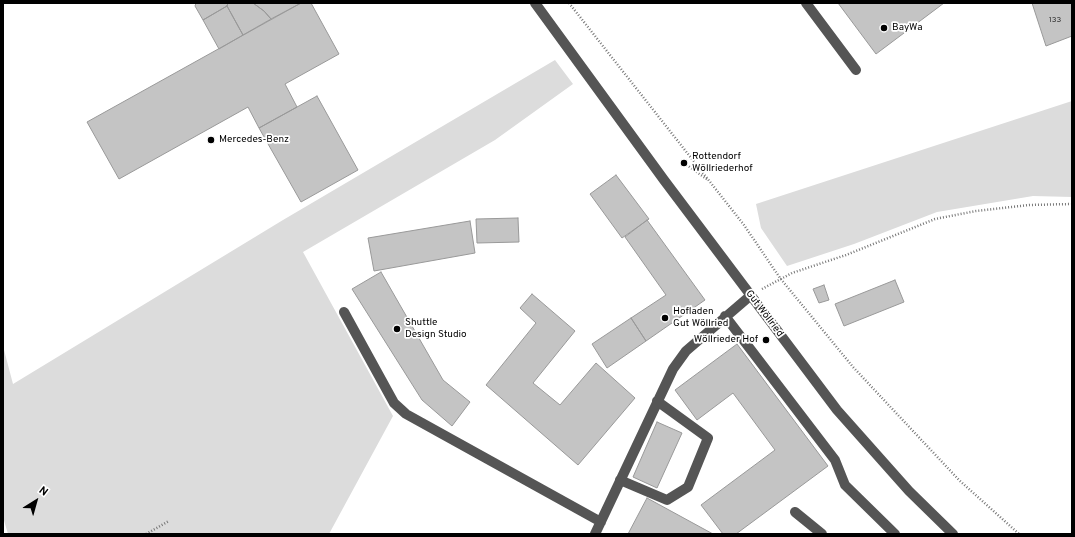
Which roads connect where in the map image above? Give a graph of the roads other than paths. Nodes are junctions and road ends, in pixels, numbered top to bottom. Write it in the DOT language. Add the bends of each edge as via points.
graph roads {
  1 [pos="535,3"];
  2 [pos="806,3"];
  3 [pos="856,70"];
  4 [pos="750,296"];
  5 [pos="344,312"];
  6 [pos="725,316"];
  7 [pos="657,401"];
  8 [pos="620,480"];
  9 [pos="795,512"];
  10 [pos="601,522"];
  11 [pos="595,534"];
  12 [pos="822,534"];
  13 [pos="895,534"];
  14 [pos="953,534"];
  1 -- 4 [label="street, Gut Wöllried"];
  2 -- 3 [label="street"];
  4 -- 6 [label="street"];
  4 -- 14 [label="street, Gut Wöllried" via="838,410 909,491"];
  5 -- 10 [label="street" via="394,404 406,414"];
  6 -- 7 [label="street" via="686,351"];
  6 -- 13 [label="street" via="835,460 845,485"];
  7 -- 8 [label="street"];
  7 -- 8 [label="street" via="708,438 688,487 667,500"];
  8 -- 10 [label="street"];
  9 -- 12 [label="street"];
  10 -- 11 [label="street"];
}
